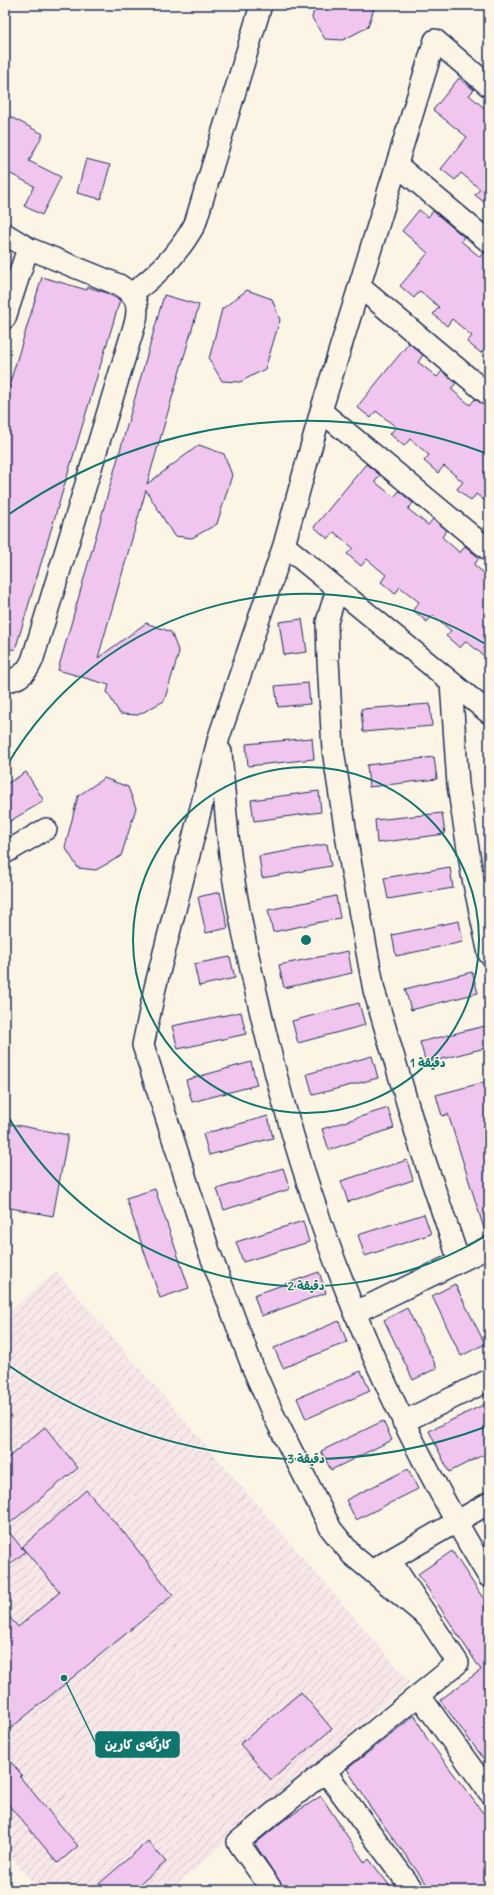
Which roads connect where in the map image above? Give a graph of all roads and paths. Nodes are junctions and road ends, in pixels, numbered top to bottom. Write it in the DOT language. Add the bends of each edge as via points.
graph roads {
  1 [pos="261,5"];
  2 [pos="489,86"];
  3 [pos="397,165"];
  4 [pos="5,234"];
  5 [pos="489,242"];
  6 [pos="28,248"];
  7 [pos="360,287"];
  8 [pos="131,294"];
  9 [pos="5,318"];
  10 [pos="489,395"];
  11 [pos="321,411"];
  12 [pos="284,545"];
  13 [pos="489,550"];
  14 [pos="337,589"];
  15 [pos="5,681"];
  16 [pos="451,682"];
  17 [pos="489,713"];
  18 [pos="219,737"];
  19 [pos="46,830"];
  20 [pos="5,853"];
  21 [pos="489,954"];
  22 [pos="489,1247"];
  23 [pos="459,1261"];
  24 [pos="354,1313"];
  25 [pos="489,1380"];
  26 [pos="403,1422"];
  27 [pos="489,1503"];
  28 [pos="456,1522"];
  29 [pos="390,1560"];
  30 [pos="371,1571"];
  31 [pos="489,1577"];
  32 [pos="427,1617"];
  33 [pos="419,1695"];
  34 [pos="325,1771"];
  35 [pos="489,1792"];
  36 [pos="272,1890"];
  37 [pos="413,1890"];
  1 -- 8 [label="street" via="194,224 168,263"];
  2 -- 3 [label="street" via="434,40"];
  3 -- 5 [label="street"];
  3 -- 7 [label="street"];
  4 -- 6 [label="street"];
  6 -- 8 [label="street" via="119,285"];
  6 -- 9 [label="street"];
  7 -- 10 [label="street"];
  7 -- 11 [label="street"];
  8 -- 15 [label="street" via="138,307 136,320 30,666 16,679"];
  11 -- 12 [label="street"];
  11 -- 13 [label="street"];
  12 -- 14 [label="street"];
  12 -- 18 [label="street"];
  14 -- 16 [label="street"];
  14 -- 23 [label="street" via="327,622 328,660 333,750 351,866 374,990 419,1143"];
  16 -- 17 [label="street"];
  16 -- 21 [label="street" via="458,785 472,874"];
  18 -- 24 [label="street" via="231,861 252,978 281,1098 316,1209"];
  18 -- 30 [label="street" via="143,1045 209,1251 253,1368 273,1414 331,1529 352,1555"];
  19 -- 20 [label="street"];
  22 -- 23 [label="street"];
  23 -- 24 [label="street"];
  24 -- 26 [label="street"];
  25 -- 26 [label="street"];
  26 -- 28 [label="street"];
  27 -- 28 [label="street"];
  28 -- 29 [label="street"];
  28 -- 31 [label="street"];
  29 -- 30 [label="street"];
  29 -- 32 [label="street"];
  30 -- 32 [label="street"];
  32 -- 33 [label="street" via="458,1663"];
  33 -- 34 [label="street"];
  33 -- 35 [label="street"];
  34 -- 36 [label="street" via="238,1842"];
  34 -- 37 [label="street"];
}
